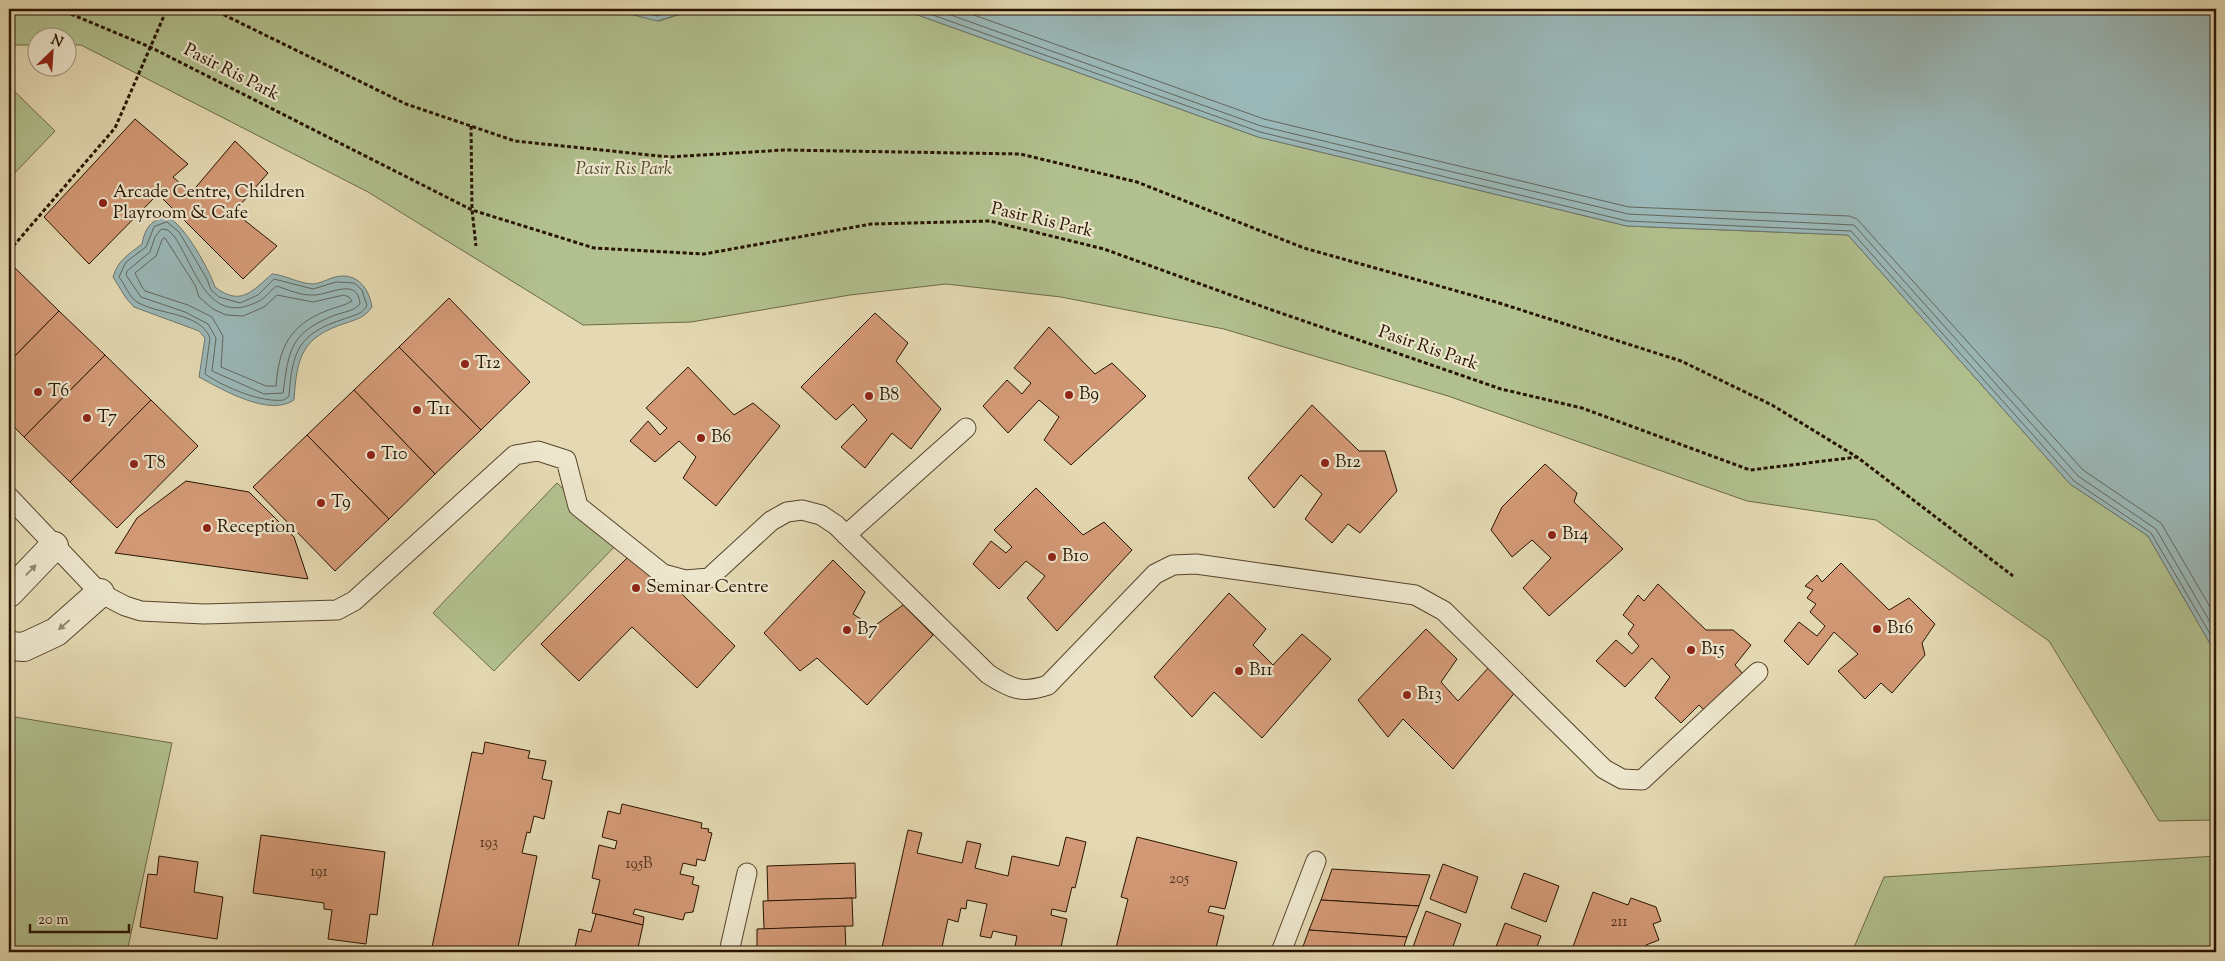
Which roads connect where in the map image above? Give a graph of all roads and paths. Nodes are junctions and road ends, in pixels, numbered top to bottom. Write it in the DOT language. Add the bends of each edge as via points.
graph roads {
  1 [pos="59,9"];
  2 [pos="167,9"];
  3 [pos="212,9"];
  4 [pos="152,48"];
  5 [pos="471,126"];
  6 [pos="472,210"];
  7 [pos="476,246"];
  8 [pos="9,251"];
  9 [pos="966,428"];
  10 [pos="1857,457"];
  11 [pos="9,497"];
  12 [pos="846,535"];
  13 [pos="54,546"];
  14 [pos="2013,576"];
  15 [pos="9,593"];
  16 [pos="100,593"];
  17 [pos="9,646"];
  18 [pos="1758,672"];
  19 [pos="1316,861"];
  20 [pos="747,873"];
  21 [pos="729,952"];
  22 [pos="1281,952"];
  1 -- 4 [label="path, Pasir Ris Park"];
  2 -- 4 [label="path"];
  3 -- 5 [label="path" via="406,104"];
  4 -- 6 [label="path, Pasir Ris Park"];
  4 -- 8 [label="path" via="115,128"];
  5 -- 6 [label="path"];
  5 -- 10 [label="path" via="515,141 669,157 784,150 1020,154 1137,182 1304,248 1496,302 1681,361 1772,405"];
  6 -- 7 [label="path"];
  6 -- 10 [label="path, Pasir Ris Park" via="594,248 704,254 871,224 990,221 1104,249 1501,388 1582,408 1750,470"];
  9 -- 12 [label="lane"];
  10 -- 14 [label="path"];
  11 -- 13 [label="lane"];
  12 -- 16 [label="lane" via="820,515 802,510 787,512 771,521 709,578 685,580 663,574 578,506 566,460 538,451 515,455 354,601 337,610 204,614 141,611 114,602"];
  12 -- 18 [label="lane" via="988,674 1004,685 1020,690 1048,685 1155,574 1173,565 1196,564 1415,594 1444,611 1604,769 1622,780 1642,780"];
  15 -- 13 [label="street, one-way"];
  13 -- 16 [label="lane"];
  16 -- 17 [label="street, one-way" via="56,632 24,647"];
  19 -- 22 [label="lane"];
  20 -- 21 [label="lane"];
}
